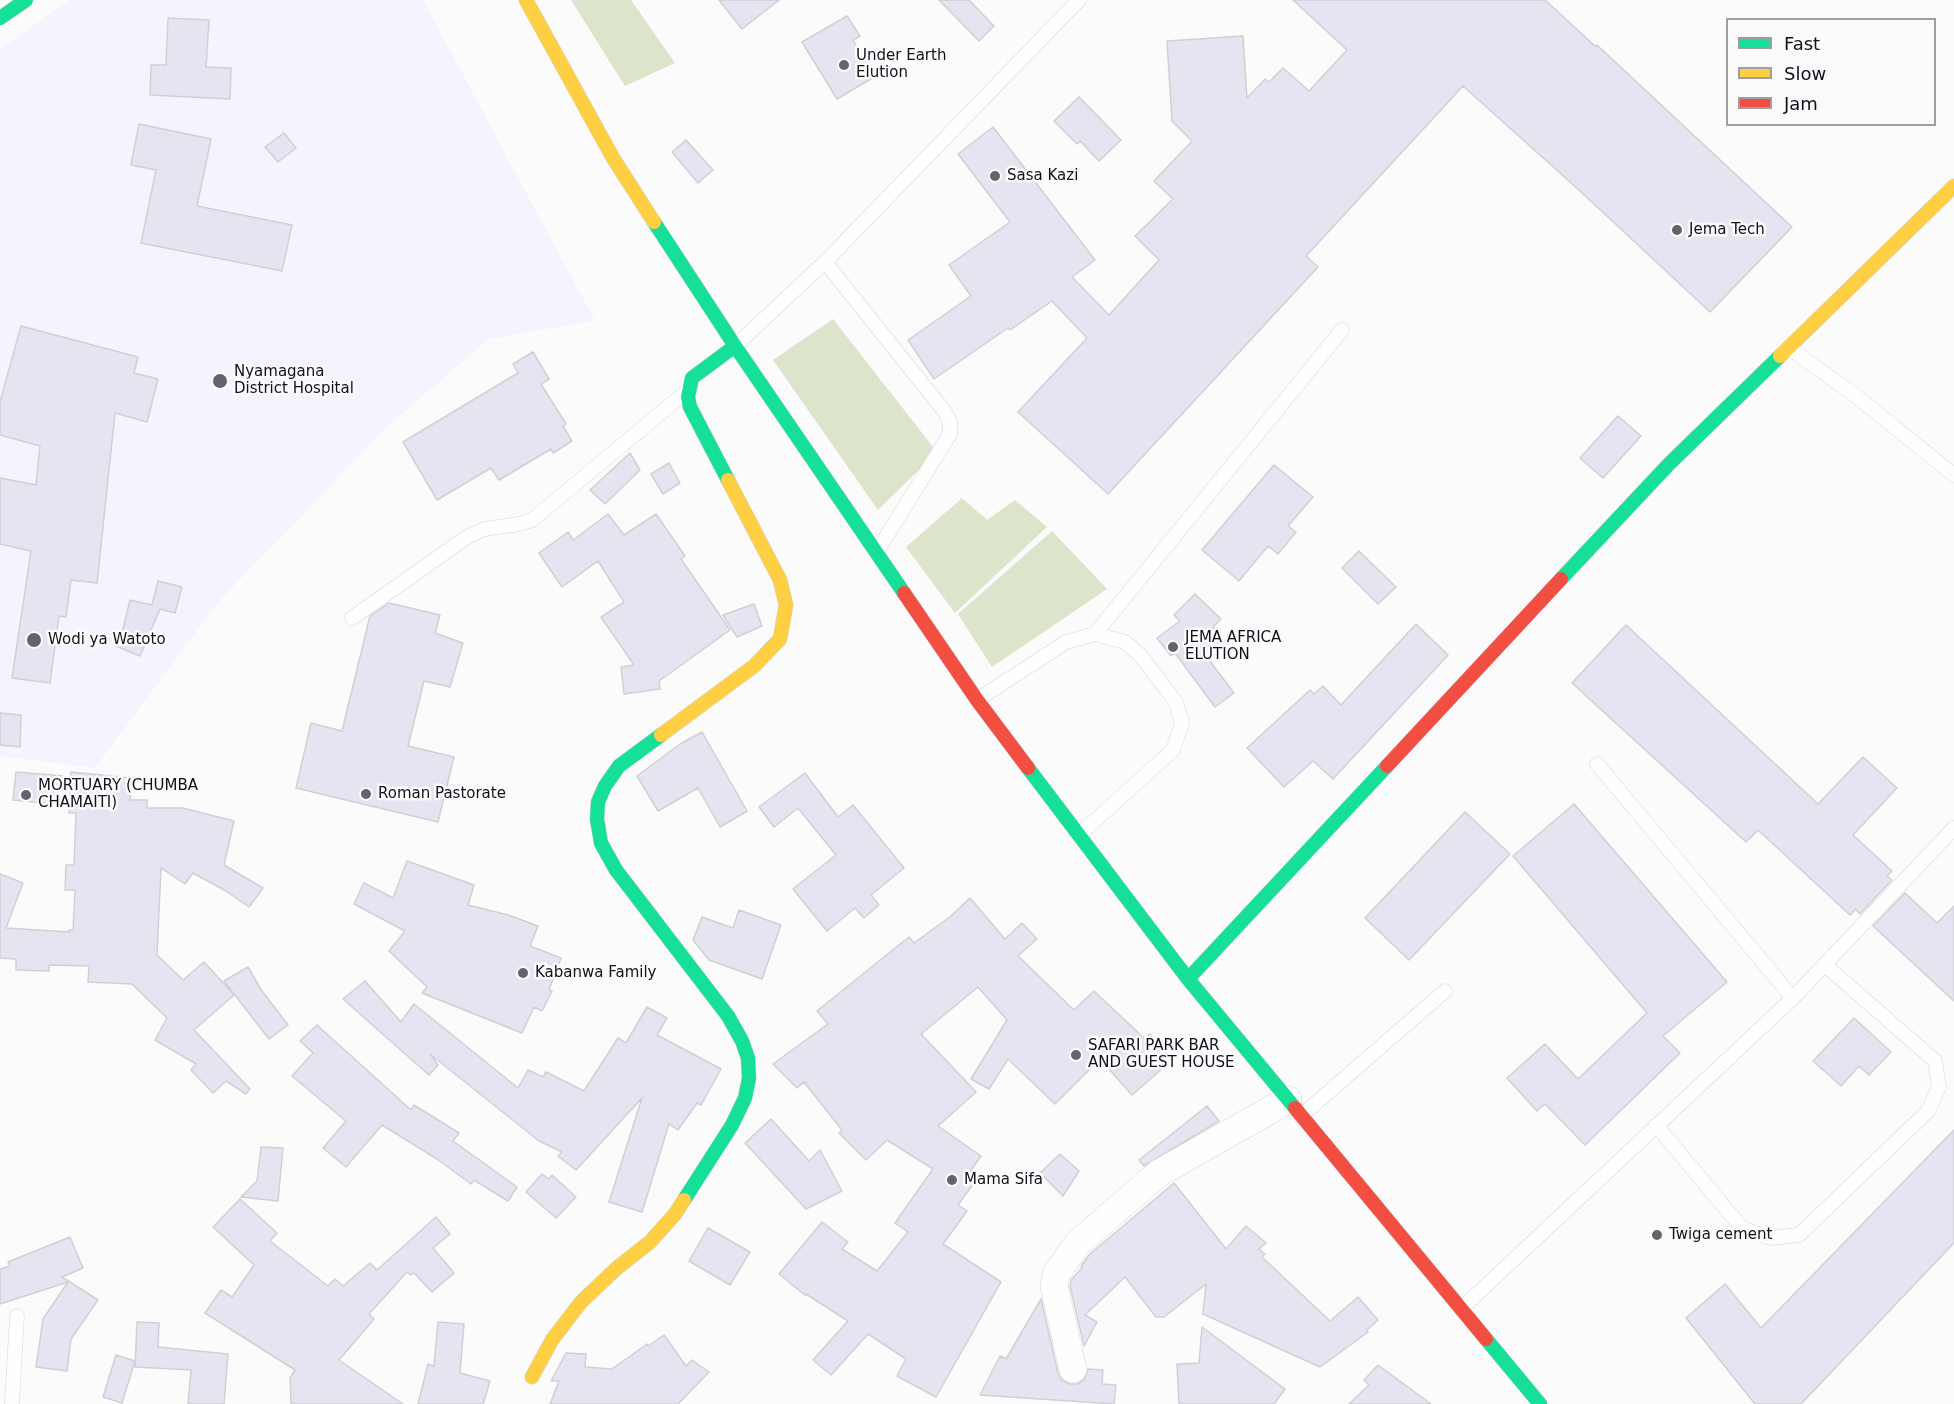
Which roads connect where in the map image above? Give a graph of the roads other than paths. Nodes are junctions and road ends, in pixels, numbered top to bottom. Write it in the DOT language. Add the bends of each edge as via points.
graph roads {
  1 [pos="26,0"];
  2 [pos="526,0"];
  3 [pos="1080,0"];
  4 [pos="0,18"];
  5 [pos="1954,186"];
  6 [pos="825,262"];
  7 [pos="1342,330"];
  8 [pos="735,346"];
  9 [pos="1789,348"];
  10 [pos="688,389"];
  11 [pos="1954,475"];
  12 [pos="876,553"];
  13 [pos="352,618"];
  14 [pos="1095,634"];
  15 [pos="977,700"];
  16 [pos="1598,764"];
  17 [pos="1954,828"];
  18 [pos="1078,835"];
  19 [pos="1825,965"];
  20 [pos="1188,979"];
  21 [pos="1445,991"];
  22 [pos="1793,998"];
  23 [pos="1295,1108"];
  24 [pos="1656,1125"];
  25 [pos="1461,1309"];
  26 [pos="17,1316"];
  27 [pos="1073,1369"];
  28 [pos="532,1377"];
  29 [pos="12,1404"];
  30 [pos="1540,1404"];
  1 -- 4 [label="main road"];
  2 -- 8 [label="main road" via="613,158"];
  3 -- 6 [label="lane"];
  5 -- 9 [label="main road"];
  6 -- 8 [label="lane"];
  6 -- 12 [label="lane" via="950,422 950,434"];
  7 -- 14 [label="lane"];
  8 -- 10 [label="main road" via="692,378"];
  8 -- 12 [label="main road"];
  9 -- 11 [label="lane"];
  9 -- 20 [label="main road" via="1669,464"];
  10 -- 13 [label="lane" via="532,520 467,537"];
  10 -- 28 [label="main road" via="690,407 780,580 785,621 780,639 754,666 619,766 604,786 597,819 601,843 616,870 728,1016 748,1058 749,1078 745,1098 732,1125 675,1214 650,1242 581,1302 552,1340"];
  12 -- 15 [label="main road"];
  14 -- 15 [label="lane" via="1065,642"];
  14 -- 18 [label="lane" via="1125,642 1140,655 1176,702 1182,723 1173,750"];
  15 -- 18 [label="main road"];
  16 -- 22 [label="lane"];
  17 -- 19 [label="lane"];
  18 -- 20 [label="main road"];
  19 -- 22 [label="lane"];
  19 -- 24 [label="lane" via="1935,1061 1939,1087 1928,1111 1799,1235 1770,1238 1742,1228"];
  20 -- 23 [label="main road"];
  21 -- 23 [label="lane"];
  22 -- 24 [label="lane"];
  23 -- 25 [label="main road"];
  23 -- 27 [label="street" via="1159,1173 1078,1243 1056,1274 1054,1286"];
  24 -- 25 [label="lane"];
  25 -- 30 [label="main road"];
  26 -- 29 [label="lane"];
}
